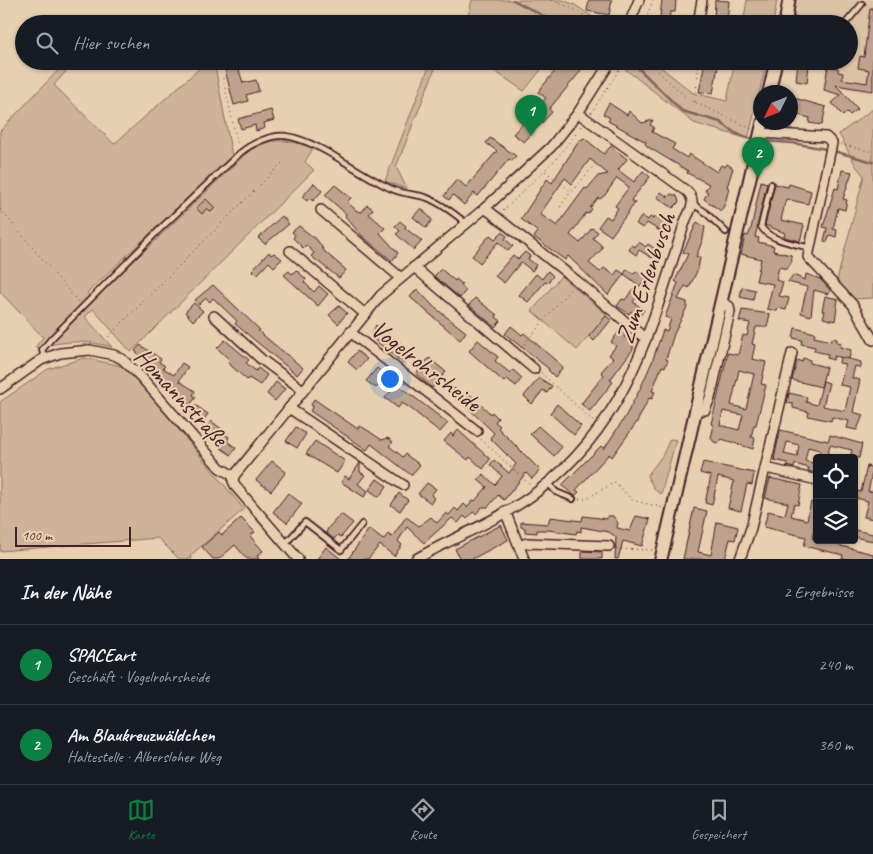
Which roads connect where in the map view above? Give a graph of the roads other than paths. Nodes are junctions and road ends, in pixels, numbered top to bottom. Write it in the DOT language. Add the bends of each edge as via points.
graph roads {
  1 [pos="639,0"];
  2 [pos="702,0"];
  3 [pos="789,0"];
  4 [pos="862,4"];
  5 [pos="633,15"];
  6 [pos="700,15"];
  7 [pos="787,15"];
  8 [pos="853,15"];
  9 [pos="605,70"];
  10 [pos="774,70"];
  11 [pos="771,85"];
  12 [pos="578,112"];
  13 [pos="759,133"];
  14 [pos="771,184"];
  15 [pos="693,204"];
  16 [pos="485,208"];
  17 [pos="322,210"];
  18 [pos="467,224"];
  19 [pos="726,232"];
  20 [pos="810,248"];
  21 [pos="290,251"];
  22 [pos="414,268"];
  23 [pos="401,278"];
  24 [pos="365,314"];
  25 [pos="214,316"];
  26 [pos="350,332"];
  27 [pos="646,339"];
  28 [pos="873,340"];
  29 [pos="792,353"];
  30 [pos="44,358"];
  31 [pos="534,369"];
  32 [pos="0,389"];
  33 [pos="303,390"];
  34 [pos="288,408"];
  35 [pos="477,431"];
  36 [pos="766,468"];
  37 [pos="234,476"];
  38 [pos="813,479"];
  39 [pos="548,483"];
  40 [pos="403,485"];
  41 [pos="573,499"];
  42 [pos="505,511"];
  43 [pos="362,524"];
  44 [pos="285,544"];
  45 [pos="519,546"];
  46 [pos="609,546"];
  47 [pos="658,555"];
  48 [pos="298,559"];
  49 [pos="416,559"];
  50 [pos="524,559"];
  51 [pos="740,559"];
  1 -- 5 [label="street"];
  2 -- 6 [label="street"];
  3 -- 7 [label="main road"];
  4 -- 8 [label="lane"];
  9 -- 12 [label="street, Vogelrohrsheide"];
  10 -- 11 [label="main road"];
  12 -- 15 [label="street, Zum Erlenbusch" via="688,192"];
  12 -- 16 [label="street, Vogelrohrsheide" via="551,147"];
  13 -- 20 [label="street" via="826,137 832,143"];
  13 -- 47 [label="main road" via="696,410"];
  14 -- 20 [label="lane" via="762,230 780,241"];
  15 -- 19 [label="lane"];
  15 -- 27 [label="street, Zum Erlenbusch"];
  16 -- 18 [label="street, Vogelrohrsheide"];
  16 -- 27 [label="street"];
  17 -- 23 [label="street"];
  18 -- 22 [label="street, Vogelrohrsheide"];
  18 -- 30 [label="lane" via="447,208 427,198 391,189 307,143 285,136 251,145 161,228 83,307 42,350"];
  20 -- 28 [label="street" via="808,257 853,304"];
  21 -- 24 [label="street, Vogelrohrsheide"];
  22 -- 23 [label="street, Vogelrohrsheide"];
  22 -- 31 [label="street"];
  23 -- 24 [label="street, Vogelrohrsheide"];
  24 -- 26 [label="street, Vogelrohrsheide"];
  25 -- 33 [label="street" via="261,359"];
  26 -- 33 [label="street, Vogelrohrsheide"];
  26 -- 35 [label="street, Vogelrohrsheide"];
  27 -- 39 [label="street, Zum Erlenbusch" via="629,382 601,428"];
  29 -- 36 [label="street"];
  30 -- 32 [label="street, Homannstraße"];
  30 -- 37 [label="street, Homannstraße" via="90,350 122,359 220,468"];
  33 -- 34 [label="street, Vogelrohrsheide"];
  34 -- 37 [label="street, Vogelrohrsheide"];
  34 -- 40 [label="street"];
  36 -- 38 [label="street"];
  36 -- 51 [label="street"];
  37 -- 44 [label="street, Homannstraße" via="236,486"];
  39 -- 41 [label="lane" via="556,492"];
  39 -- 42 [label="street, Zum Erlenbusch"];
  42 -- 45 [label="street"];
  42 -- 49 [label="street, Zum Erlenbusch"];
  43 -- 44 [label="lane" via="341,550 305,522"];
  44 -- 48 [label="street, Homannstraße"];
  45 -- 46 [label="street" via="527,543"];
  45 -- 50 [label="street"];
}
